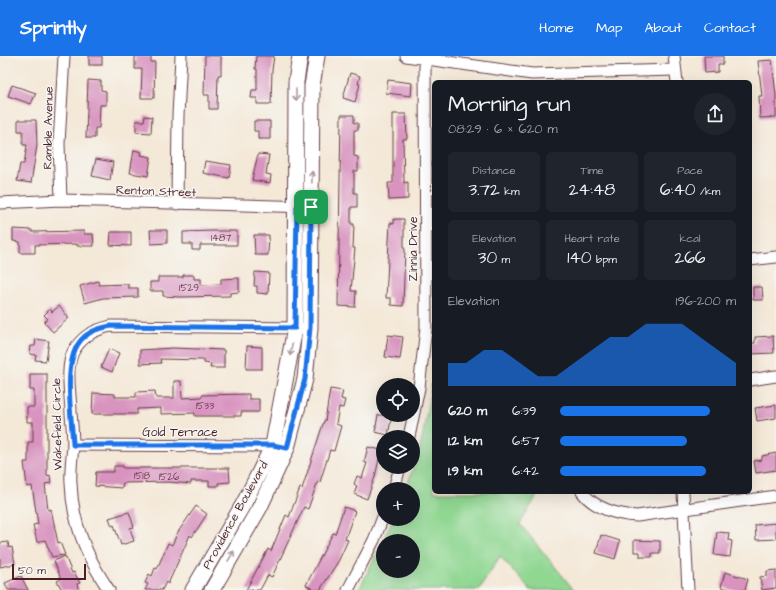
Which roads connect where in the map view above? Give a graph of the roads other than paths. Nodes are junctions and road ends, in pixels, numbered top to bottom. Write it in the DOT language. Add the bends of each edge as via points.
graph roads {
  1 [pos="64,56"];
  2 [pos="181,56"];
  3 [pos="300,56"];
  4 [pos="317,56"];
  5 [pos="406,56"];
  6 [pos="674,56"];
  7 [pos="425,59"];
  8 [pos="675,70"];
  9 [pos="567,78"];
  10 [pos="677,80"];
  11 [pos="61,200"];
  12 [pos="0,202"];
  13 [pos="177,204"];
  14 [pos="304,207"];
  15 [pos="776,257"];
  16 [pos="752,260"];
  17 [pos="303,328"];
  18 [pos="776,376"];
  19 [pos="752,380"];
  20 [pos="410,430"];
  21 [pos="73,445"];
  22 [pos="280,447"];
  23 [pos="585,494"];
  24 [pos="683,494"];
  25 [pos="776,496"];
  26 [pos="683,509"];
  27 [pos="379,526"];
  28 [pos="109,590"];
  29 [pos="192,590"];
  30 [pos="212,590"];
  31 [pos="348,590"];
  32 [pos="688,590"];
  1 -- 11 [label="street, Ramble Avenue" via="59,144"];
  2 -- 13 [label="street"];
  3 -- 14 [label="main road, Providence Boulevard, one-way" via="296,82"];
  14 -- 4 [label="main road, Providence Boulevard, one-way" via="312,86"];
  5 -- 7 [label="street"];
  6 -- 8 [label="street"];
  7 -- 9 [label="street"];
  7 -- 20 [label="street, Zinnia Drive" via="426,328 419,388"];
  8 -- 9 [label="street"];
  8 -- 10 [label="street"];
  11 -- 12 [label="street, Renton Street"];
  11 -- 13 [label="street, Renton Street"];
  13 -- 14 [label="street, Renton Street"];
  14 -- 17 [label="main road, Providence Boulevard"];
  15 -- 16 [label="street"];
  17 -- 21 [label="street, Wakefield Circle" via="111,326 94,330 79,343 73,353 70,367"];
  17 -- 22 [label="main road, Providence Boulevard"];
  18 -- 19 [label="street"];
  21 -- 22 [label="street, Gold Terrace"];
  21 -- 28 [label="street, Wakefield Circle" via="70,483 75,516 95,569"];
  22 -- 29 [label="main road, Providence Boulevard"];
  30 -- 22 [label="main road, Providence Boulevard, one-way" via="260,507"];
  23 -- 26 [label="street" via="606,510 626,516"];
  24 -- 26 [label="street"];
  25 -- 26 [label="street"];
  26 -- 32 [label="street"];
  27 -- 31 [label="street"];
}
